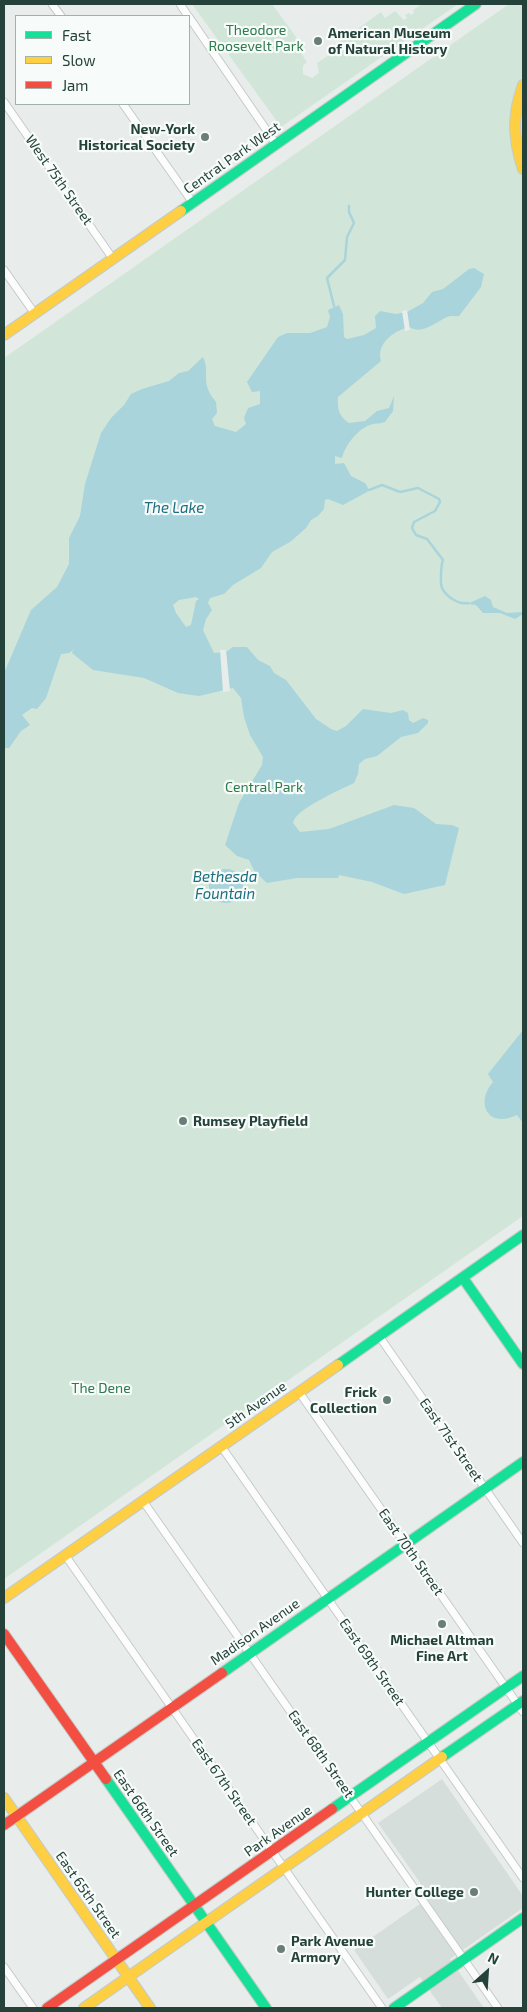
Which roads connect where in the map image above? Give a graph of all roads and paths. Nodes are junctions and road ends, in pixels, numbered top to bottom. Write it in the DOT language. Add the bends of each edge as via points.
graph roads {
  1 [pos="52,4"];
  2 [pos="180,4"];
  3 [pos="476,4"];
  4 [pos="60,15"];
  5 [pos="188,15"];
  6 [pos="190,17"];
  7 [pos="523,85"];
  8 [pos="4,102"];
  9 [pos="124,105"];
  10 [pos="276,144"];
  11 [pos="523,169"];
  12 [pos="193,202"];
  13 [pos="113,259"];
  14 [pos="4,270"];
  15 [pos="35,314"];
  16 [pos="4,335"];
  17 [pos="523,1236"];
  18 [pos="463,1278"];
  19 [pos="379,1336"];
  20 [pos="523,1364"];
  21 [pos="299,1392"];
  22 [pos="221,1446"];
  23 [pos="523,1462"];
  24 [pos="485,1488"];
  25 [pos="143,1501"];
  26 [pos="406,1543"];
  27 [pos="523,1543"];
  28 [pos="65,1555"];
  29 [pos="4,1598"];
  30 [pos="327,1598"];
  31 [pos="4,1634"];
  32 [pos="250,1653"];
  33 [pos="523,1676"];
  34 [pos="506,1687"];
  35 [pos="522,1706"];
  36 [pos="172,1708"];
  37 [pos="428,1742"];
  38 [pos="440,1759"];
  39 [pos="94,1762"];
  40 [pos="350,1796"];
  41 [pos="4,1798"];
  42 [pos="362,1814"];
  43 [pos="17,1816"];
  44 [pos="4,1825"];
  45 [pos="272,1851"];
  46 [pos="284,1868"];
  47 [pos="523,1878"];
  48 [pos="194,1906"];
  49 [pos="523,1918"];
  50 [pos="206,1923"];
  51 [pos="464,1959"];
  52 [pos="117,1960"];
  53 [pos="4,1967"];
  54 [pos="128,1977"];
  55 [pos="33,2008"];
  56 [pos="48,2008"];
  57 [pos="84,2008"];
  58 [pos="150,2008"];
  59 [pos="266,2008"];
  60 [pos="382,2008"];
  61 [pos="394,2008"];
  62 [pos="498,2008"];
  1 -- 4 [label="street"];
  2 -- 5 [label="street"];
  3 -- 10 [label="main road, Central Park West"];
  6 -- 10 [label="street"];
  7 -- 11 [label="main road" via="512,124"];
  8 -- 13 [label="street, West 75th Street"];
  9 -- 12 [label="street"];
  10 -- 12 [label="main road, Central Park West"];
  12 -- 13 [label="main road, Central Park West"];
  13 -- 15 [label="main road, Central Park West"];
  14 -- 15 [label="street"];
  15 -- 16 [label="main road, Central Park West"];
  17 -- 18 [label="main road, 5th Avenue"];
  18 -- 19 [label="main road, 5th Avenue"];
  18 -- 20 [label="main road"];
  19 -- 21 [label="main road, 5th Avenue"];
  19 -- 24 [label="street, East 71st Street"];
  21 -- 22 [label="main road, 5th Avenue"];
  21 -- 26 [label="street, East 70th Street"];
  22 -- 25 [label="main road, 5th Avenue"];
  22 -- 30 [label="street, East 69th Street"];
  23 -- 24 [label="main road, Madison Avenue"];
  24 -- 26 [label="main road, Madison Avenue"];
  24 -- 27 [label="street, East 71st Street"];
  25 -- 28 [label="main road, 5th Avenue"];
  25 -- 32 [label="street, East 68th Street"];
  26 -- 30 [label="main road, Madison Avenue"];
  26 -- 34 [label="street, East 70th Street"];
  28 -- 29 [label="main road, 5th Avenue"];
  28 -- 36 [label="street, East 67th Street"];
  30 -- 32 [label="main road, Madison Avenue"];
  30 -- 37 [label="street, East 69th Street"];
  31 -- 39 [label="main road, East 66th Street"];
  32 -- 36 [label="main road, Madison Avenue"];
  32 -- 40 [label="street, East 68th Street"];
  33 -- 34 [label="main road, Park Avenue"];
  34 -- 35 [label="street, East 70th Street"];
  34 -- 37 [label="main road, Park Avenue"];
  35 -- 38 [label="main road"];
  36 -- 39 [label="main road, Madison Avenue"];
  36 -- 45 [label="street, East 67th Street"];
  37 -- 38 [label="street, East 69th Street"];
  37 -- 40 [label="main road, Park Avenue"];
  38 -- 42 [label="main road"];
  38 -- 47 [label="street, East 69th Street"];
  39 -- 43 [label="main road, Madison Avenue"];
  39 -- 48 [label="main road, East 66th Street"];
  40 -- 42 [label="street, East 68th Street"];
  40 -- 45 [label="main road, Park Avenue"];
  41 -- 43 [label="main road, East 65th Street"];
  42 -- 46 [label="main road"];
  42 -- 51 [label="street, East 68th Street"];
  43 -- 44 [label="main road, Madison Avenue"];
  43 -- 52 [label="main road, East 65th Street"];
  45 -- 46 [label="street, East 67th Street"];
  45 -- 48 [label="main road, Park Avenue"];
  46 -- 50 [label="main road"];
  46 -- 60 [label="street, East 67th Street"];
  48 -- 50 [label="main road, East 66th Street"];
  48 -- 52 [label="main road, Park Avenue"];
  49 -- 51 [label="main road"];
  50 -- 54 [label="main road"];
  50 -- 59 [label="main road, East 66th Street"];
  51 -- 61 [label="main road"];
  51 -- 62 [label="street, East 68th Street"];
  52 -- 54 [label="main road, East 65th Street"];
  52 -- 56 [label="main road, Park Avenue"];
  53 -- 55 [label="street"];
  54 -- 57 [label="main road"];
  54 -- 58 [label="main road, East 65th Street"];
}
